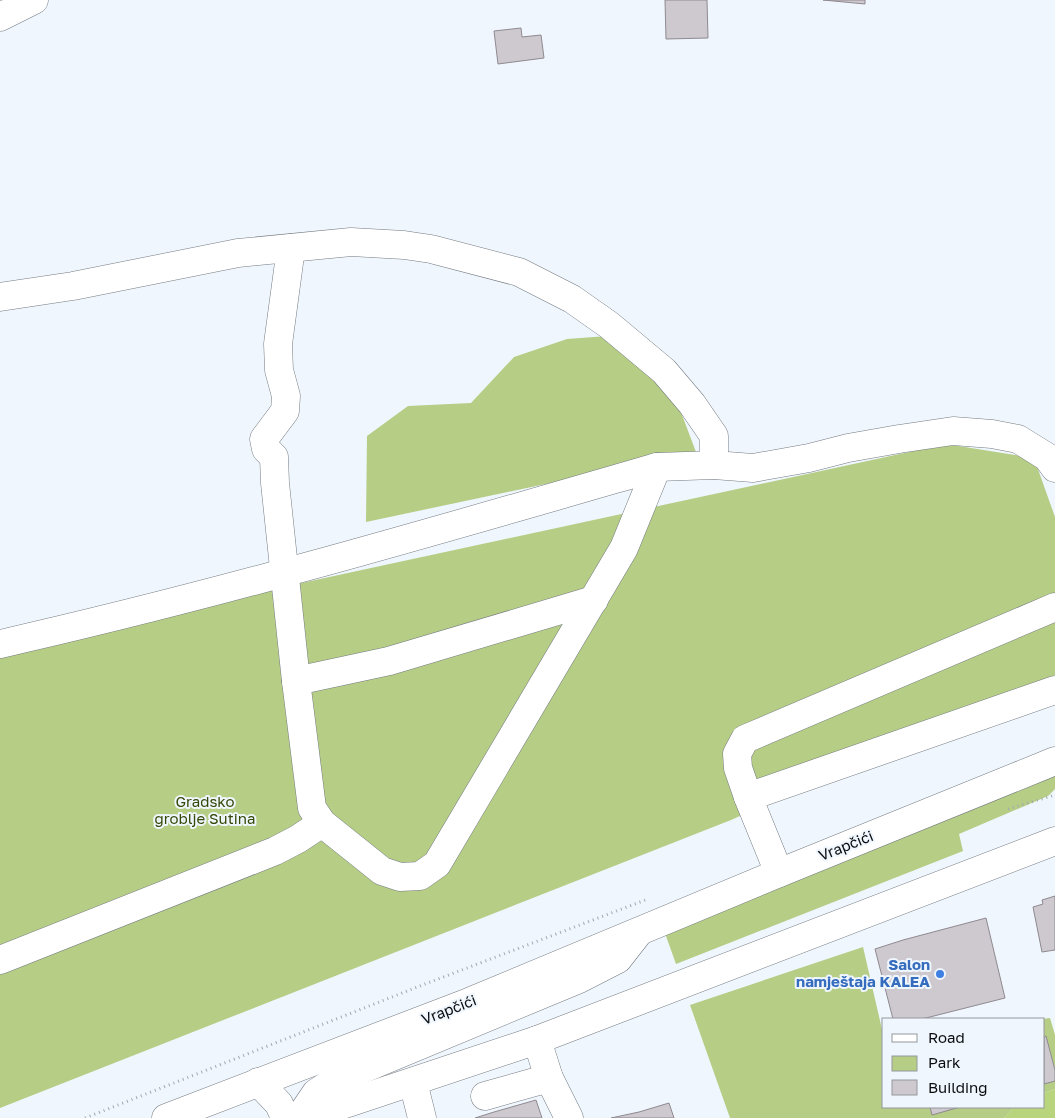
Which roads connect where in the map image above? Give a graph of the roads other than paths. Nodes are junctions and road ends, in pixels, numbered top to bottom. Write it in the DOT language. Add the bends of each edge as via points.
graph roads {
  1 [pos="34,0"];
  2 [pos="0,17"];
  3 [pos="292,248"];
  4 [pos="0,297"];
  5 [pos="714,465"];
  6 [pos="657,467"];
  7 [pos="1055,468"];
  8 [pos="285,573"];
  9 [pos="594,600"];
  10 [pos="1055,607"];
  11 [pos="0,644"];
  12 [pos="296,681"];
  13 [pos="1055,690"];
  14 [pos="1055,761"];
  15 [pos="748,797"];
  16 [pos="322,823"];
  17 [pos="1055,842"];
  18 [pos="779,873"];
  19 [pos="639,932"];
  20 [pos="0,960"];
  21 [pos="537,1040"];
  22 [pos="550,1078"];
  23 [pos="258,1082"];
  24 [pos="413,1082"];
  25 [pos="485,1096"];
  26 [pos="166,1118"];
  27 [pos="266,1118"];
  28 [pos="285,1118"];
  29 [pos="299,1118"];
  30 [pos="314,1118"];
  31 [pos="422,1118"];
  32 [pos="569,1118"];
  1 -- 2 [label="main road"];
  3 -- 4 [label="main road" via="238,253"];
  3 -- 5 [label="main road" via="351,242 431,249 519,272 572,299 664,371 714,436"];
  3 -- 8 [label="main road" via="278,344 279,370 286,396 285,411 264,439 266,449 274,457"];
  5 -- 6 [label="main road"];
  5 -- 7 [label="main road" via="753,468 890,440 953,432 1018,439 1047,457"];
  6 -- 8 [label="main road"];
  6 -- 9 [label="main road" via="624,548"];
  8 -- 11 [label="main road"];
  8 -- 12 [label="main road"];
  9 -- 12 [label="main road" via="389,661"];
  9 -- 16 [label="main road" via="437,864 420,876 400,877 382,871"];
  10 -- 15 [label="main road" via="744,740 737,754 738,768"];
  12 -- 16 [label="main road" via="312,808"];
  13 -- 15 [label="main road"];
  14 -- 18 [label="main road, Vrapčići"];
  15 -- 18 [label="main road"];
  16 -- 20 [label="main road" via="275,851"];
  17 -- 21 [label="main road"];
  18 -- 19 [label="main road, Vrapčići"];
  19 -- 23 [label="main road, Vrapčići" via="469,1002"];
  19 -- 29 [label="main road, Vrapčići" via="618,960 334,1081 316,1093"];
  21 -- 22 [label="main road"];
  21 -- 24 [label="main road"];
  22 -- 25 [label="main road"];
  22 -- 32 [label="main road"];
  23 -- 26 [label="main road, Vrapčići"];
  23 -- 27 [label="main road"];
  23 -- 28 [label="main road" via="279,1104"];
  24 -- 30 [label="main road" via="333,1108"];
  24 -- 31 [label="main road"];
}
